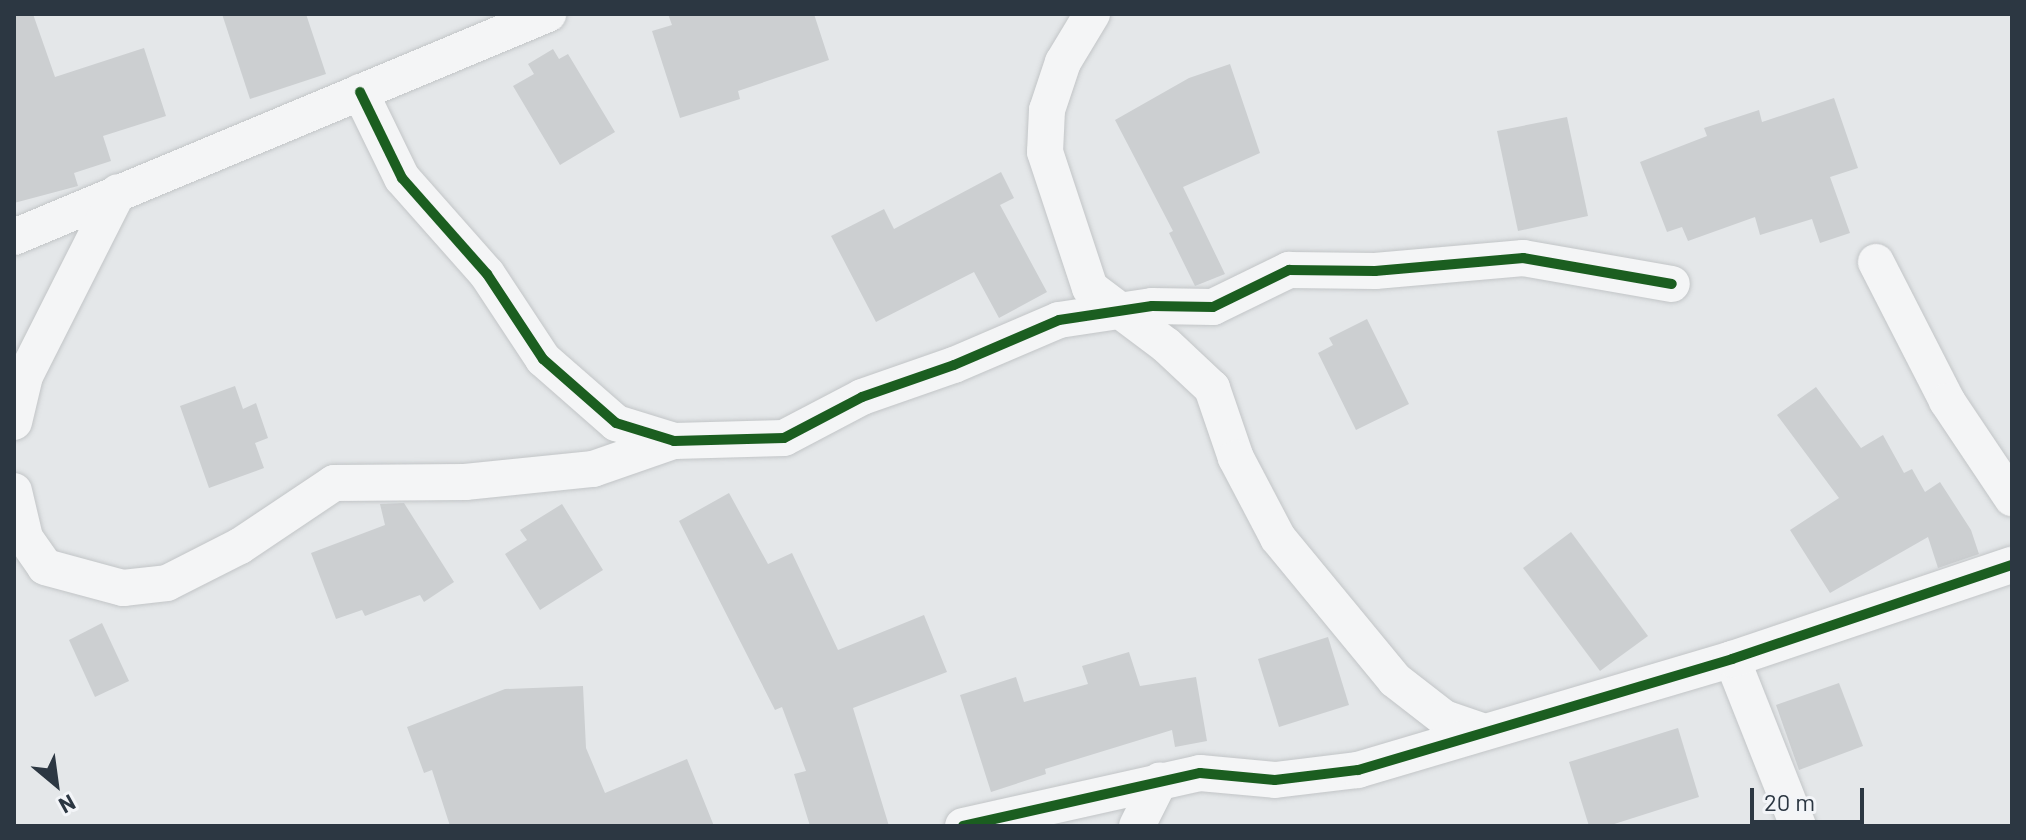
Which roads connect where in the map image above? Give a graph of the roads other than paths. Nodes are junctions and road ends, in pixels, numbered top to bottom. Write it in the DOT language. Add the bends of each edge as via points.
graph roads {
  1 [pos="548,14"];
  2 [pos="1092,14"];
  3 [pos="360,92"];
  4 [pos="118,192"];
  5 [pos="14,237"];
  6 [pos="1876,262"];
  7 [pos="1672,284"];
  8 [pos="1119,312"];
  9 [pos="14,422"];
  10 [pos="674,441"];
  11 [pos="14,491"];
  12 [pos="2012,498"];
  13 [pos="2012,565"];
  14 [pos="30,568"];
  15 [pos="1732,659"];
  16 [pos="1485,732"];
  17 [pos="1160,780"];
  18 [pos="963,826"];
  19 [pos="1137,826"];
  20 [pos="1798,826"];
  1 -- 3 [label="street"];
  2 -- 8 [label="street" via="1063,62 1047,110 1045,152 1090,288"];
  3 -- 4 [label="street"];
  3 -- 10 [label="street" via="402,178 487,274 543,359 616,423"];
  4 -- 5 [label="street"];
  4 -- 9 [label="street" via="25,376"];
  6 -- 12 [label="street" via="1947,401"];
  7 -- 8 [label="street" via="1523,258 1375,271 1289,270 1213,307 1152,306"];
  8 -- 10 [label="street" via="1059,320 862,397 784,438"];
  8 -- 16 [label="street" via="1166,345 1212,388 1236,458 1278,538 1395,680 1444,718"];
  10 -- 14 [label="street" via="593,469 465,482 334,483 240,546 167,583 123,588"];
  11 -- 14 [label="street"];
  13 -- 15 [label="street"];
  15 -- 16 [label="street"];
  15 -- 20 [label="street"];
  16 -- 17 [label="street" via="1358,770 1275,780 1200,773"];
  17 -- 18 [label="street"];
  17 -- 19 [label="street"];
}
